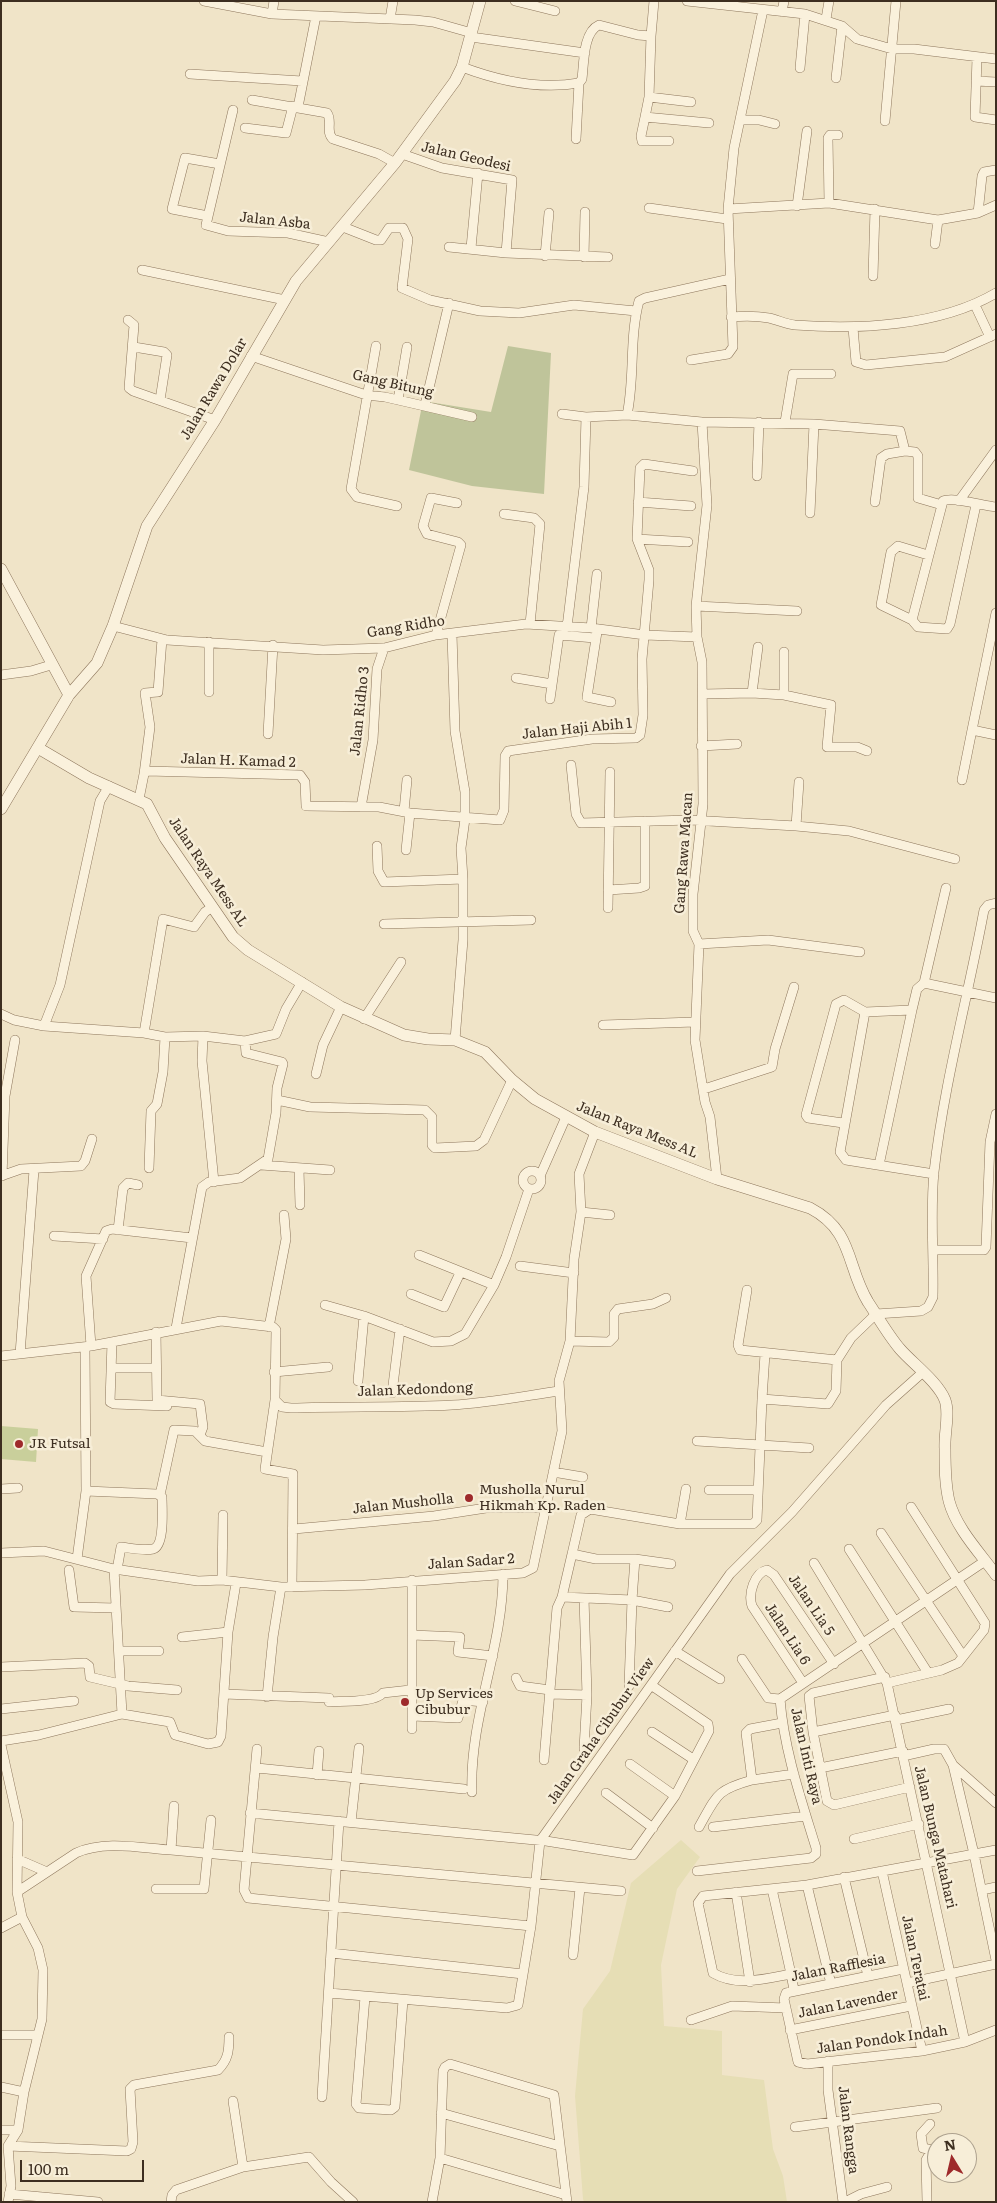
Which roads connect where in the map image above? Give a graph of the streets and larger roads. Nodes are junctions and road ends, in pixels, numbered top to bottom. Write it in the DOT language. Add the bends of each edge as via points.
graph roads {
  1 [pos="204,1"];
  2 [pos="274,1"];
  3 [pos="393,1"];
  4 [pos="480,1"];
  5 [pos="515,1"];
  6 [pos="654,1"];
  7 [pos="687,1"];
  8 [pos="784,1"];
  9 [pos="829,1"];
  10 [pos="896,1"];
  11 [pos="762,10"];
  12 [pos="555,11"];
  13 [pos="782,12"];
  14 [pos="272,14"];
  15 [pos="805,14"];
  16 [pos="316,16"];
  17 [pos="390,19"];
  18 [pos="826,19"];
  19 [pos="842,26"];
  20 [pos="471,35"];
  21 [pos="651,36"];
  22 [pos="892,48"];
  23 [pos="585,53"];
  24 [pos="977,58"];
  25 [pos="996,59"];
  26 [pos="462,67"];
  27 [pos="800,68"];
  28 [pos="190,74"];
  29 [pos="836,78"];
  30 [pos="302,81"];
  31 [pos="976,81"];
  32 [pos="996,82"];
  33 [pos="579,83"];
  34 [pos="649,97"];
  35 [pos="252,100"];
  36 [pos="691,102"];
  37 [pos="295,106"];
  38 [pos="233,110"];
  39 [pos="645,117"];
  40 [pos="740,120"];
  41 [pos="996,120"];
  42 [pos="885,121"];
  43 [pos="709,123"];
  44 [pos="775,124"];
  45 [pos="244,128"];
  46 [pos="807,131"];
  47 [pos="838,135"];
  48 [pos="576,139"];
  49 [pos="668,142"];
  50 [pos="398,158"];
  51 [pos="220,164"];
  52 [pos="996,170"];
  53 [pos="478,173"];
  54 [pos="829,203"];
  55 [pos="996,205"];
  56 [pos="797,206"];
  57 [pos="649,208"];
  58 [pos="728,209"];
  59 [pos="875,209"];
  60 [pos="585,212"];
  61 [pos="549,213"];
  62 [pos="978,213"];
  63 [pos="208,216"];
  64 [pos="727,219"];
  65 [pos="938,220"];
  66 [pos="343,227"];
  67 [pos="330,242"];
  68 [pos="935,244"];
  69 [pos="449,246"];
  70 [pos="471,248"];
  71 [pos="506,254"];
  72 [pos="544,256"];
  73 [pos="584,257"];
  74 [pos="608,257"];
  75 [pos="142,270"];
  76 [pos="873,276"];
  77 [pos="730,279"];
  78 [pos="996,293"];
  79 [pos="285,300"];
  80 [pos="449,303"];
  81 [pos="976,305"];
  82 [pos="636,311"];
  83 [pos="731,317"];
  84 [pos="128,320"];
  85 [pos="853,328"];
  86 [pos="993,336"];
  87 [pos="376,346"];
  88 [pos="134,347"];
  89 [pos="407,347"];
  90 [pos="251,356"];
  91 [pos="692,360"];
  92 [pos="831,374"];
  93 [pos="366,395"];
  94 [pos="160,400"];
  95 [pos="398,400"];
  96 [pos="425,405"];
  97 [pos="562,414"];
  98 [pos="627,415"];
  99 [pos="472,417"];
  100 [pos="586,417"];
  101 [pos="215,420"];
  102 [pos="702,422"];
  103 [pos="759,422"];
  104 [pos="785,422"];
  105 [pos="814,424"];
  106 [pos="996,450"];
  107 [pos="905,451"];
  108 [pos="693,471"];
  109 [pos="757,476"];
  110 [pos="959,500"];
  111 [pos="638,502"];
  112 [pos="874,502"];
  113 [pos="457,503"];
  114 [pos="942,505"];
  115 [pos="976,505"];
  116 [pos="397,506"];
  117 [pos="691,506"];
  118 [pos="996,507"];
  119 [pos="810,513"];
  120 [pos="504,514"];
  121 [pos="637,539"];
  122 [pos="688,542"];
  123 [pos="928,555"];
  124 [pos="1,569"];
  125 [pos="597,574"];
  126 [pos="696,606"];
  127 [pos="797,612"];
  128 [pos="996,613"];
  129 [pos="912,620"];
  130 [pos="530,624"];
  131 [pos="113,626"];
  132 [pos="567,627"];
  133 [pos="594,632"];
  134 [pos="452,634"];
  135 [pos="436,635"];
  136 [pos="645,636"];
  137 [pos="162,638"];
  138 [pos="698,641"];
  139 [pos="209,642"];
  140 [pos="272,645"];
  141 [pos="758,647"];
  142 [pos="384,648"];
  143 [pos="784,652"];
  144 [pos="51,665"];
  145 [pos="1,675"];
  146 [pos="516,678"];
  147 [pos="552,684"];
  148 [pos="209,692"];
  149 [pos="752,693"];
  150 [pos="703,694"];
  151 [pos="68,695"];
  152 [pos="784,695"];
  153 [pos="550,699"];
  154 [pos="611,702"];
  155 [pos="972,730"];
  156 [pos="268,734"];
  157 [pos="996,735"];
  158 [pos="737,744"];
  159 [pos="701,746"];
  160 [pos="38,748"];
  161 [pos="867,751"];
  162 [pos="571,765"];
  163 [pos="610,772"];
  164 [pos="144,774"];
  165 [pos="407,780"];
  166 [pos="962,780"];
  167 [pos="799,782"];
  168 [pos="108,786"];
  169 [pos="139,799"];
  170 [pos="361,807"];
  171 [pos="1,809"];
  172 [pos="407,812"];
  173 [pos="465,819"];
  174 [pos="702,821"];
  175 [pos="645,822"];
  176 [pos="607,823"];
  177 [pos="796,826"];
  178 [pos="377,846"];
  179 [pos="406,850"];
  180 [pos="955,858"];
  181 [pos="463,879"];
  182 [pos="946,888"];
  183 [pos="608,890"];
  184 [pos="996,903"];
  185 [pos="211,908"];
  186 [pos="608,908"];
  187 [pos="464,920"];
  188 [pos="531,920"];
  189 [pos="384,924"];
  190 [pos="699,944"];
  191 [pos="860,952"];
  192 [pos="400,962"];
  193 [pos="302,982"];
  194 [pos="924,983"];
  195 [pos="794,986"];
  196 [pos="968,993"];
  197 [pos="996,998"];
  198 [pos="341,1007"];
  199 [pos="912,1010"];
  200 [pos="865,1012"];
  201 [pos="1,1014"];
  202 [pos="364,1019"];
  203 [pos="695,1022"];
  204 [pos="603,1025"];
  205 [pos="44,1026"];
  206 [pos="144,1033"];
  207 [pos="202,1036"];
  208 [pos="165,1037"];
  209 [pos="15,1040"];
  210 [pos="455,1040"];
  211 [pos="245,1041"];
  212 [pos="316,1074"];
  213 [pos="512,1080"];
  214 [pos="704,1089"];
  215 [pos="277,1100"];
  216 [pos="996,1114"];
  217 [pos="566,1117"];
  218 [pos="843,1123"];
  219 [pos="595,1132"];
  220 [pos="92,1139"];
  221 [pos="261,1165"];
  222 [pos="879,1165"];
  223 [pos="149,1168"];
  224 [pos="299,1169"];
  225 [pos="34,1170"];
  226 [pos="330,1170"];
  227 [pos="934,1174"];
  228 [pos="2,1176"];
  229 [pos="540,1176"];
  230 [pos="717,1179"];
  231 [pos="214,1182"];
  232 [pos="138,1185"];
  233 [pos="529,1189"];
  234 [pos="300,1206"];
  235 [pos="581,1212"];
  236 [pos="284,1215"];
  237 [pos="610,1215"];
  238 [pos="118,1230"];
  239 [pos="991,1230"];
  240 [pos="54,1236"];
  241 [pos="192,1238"];
  242 [pos="103,1239"];
  243 [pos="934,1250"];
  244 [pos="419,1255"];
  245 [pos="520,1266"];
  246 [pos="460,1273"];
  247 [pos="574,1273"];
  248 [pos="494,1285"];
  249 [pos="747,1290"];
  250 [pos="411,1294"];
  251 [pos="666,1298"];
  252 [pos="325,1305"];
  253 [pos="876,1314"];
  254 [pos="364,1316"];
  255 [pos="269,1327"];
  256 [pos="176,1328"];
  257 [pos="400,1329"];
  258 [pos="156,1332"];
  259 [pos="570,1341"];
  260 [pos="112,1342"];
  261 [pos="88,1346"];
  262 [pos="20,1354"];
  263 [pos="765,1354"];
  264 [pos="1,1356"];
  265 [pos="837,1360"];
  266 [pos="328,1367"];
  267 [pos="112,1368"];
  268 [pos="152,1368"];
  269 [pos="274,1372"];
  270 [pos="922,1373"];
  271 [pos="358,1381"];
  272 [pos="559,1391"];
  273 [pos="392,1393"];
  274 [pos="762,1399"];
  275 [pos="275,1400"];
  276 [pos="187,1406"];
  277 [pos="198,1433"];
  278 [pos="697,1441"];
  279 [pos="759,1445"];
  280 [pos="809,1448"];
  281 [pos="267,1452"];
  282 [pos="553,1472"];
  283 [pos="584,1478"];
  284 [pos="18,1488"];
  285 [pos="1,1489"];
  286 [pos="686,1489"];
  287 [pos="709,1490"];
  288 [pos="757,1490"];
  289 [pos="86,1491"];
  290 [pos="160,1495"];
  291 [pos="911,1507"];
  292 [pos="545,1508"];
  293 [pos="223,1515"];
  294 [pos="680,1524"];
  295 [pos="294,1529"];
  296 [pos="882,1533"];
  297 [pos="849,1549"];
  298 [pos="1,1553"];
  299 [pos="572,1554"];
  300 [pos="77,1558"];
  301 [pos="635,1559"];
  302 [pos="814,1563"];
  303 [pos="671,1564"];
  304 [pos="992,1568"];
  305 [pos="116,1569"];
  306 [pos="70,1570"];
  307 [pos="503,1574"];
  308 [pos="222,1580"];
  309 [pos="412,1580"];
  310 [pos="959,1580"];
  311 [pos="236,1583"];
  312 [pos="281,1587"];
  313 [pos="292,1587"];
  314 [pos="562,1597"];
  315 [pos="584,1598"];
  316 [pos="750,1599"];
  317 [pos="632,1600"];
  318 [pos="928,1602"];
  319 [pos="668,1607"];
  320 [pos="116,1608"];
  321 [pos="896,1622"];
  322 [pos="228,1632"];
  323 [pos="412,1635"];
  324 [pos="182,1637"];
  325 [pos="864,1644"];
  326 [pos="119,1651"];
  327 [pos="159,1651"];
  328 [pos="675,1651"];
  329 [pos="493,1656"];
  330 [pos="963,1656"];
  331 [pos="742,1660"];
  332 [pos="834,1664"];
  333 [pos="1,1667"];
  334 [pos="928,1673"];
  335 [pos="516,1678"];
  336 [pos="720,1679"];
  337 [pos="886,1680"];
  338 [pos="120,1683"];
  339 [pos="802,1683"];
  340 [pos="651,1685"];
  341 [pos="630,1686"];
  342 [pos="177,1690"];
  343 [pos="410,1690"];
  344 [pos="550,1692"];
  345 [pos="224,1694"];
  346 [pos="587,1695"];
  347 [pos="267,1697"];
  348 [pos="780,1699"];
  349 [pos="74,1701"];
  350 [pos="483,1702"];
  351 [pos="1,1709"];
  352 [pos="949,1709"];
  353 [pos="122,1714"];
  354 [pos="412,1716"];
  355 [pos="896,1718"];
  356 [pos="782,1723"];
  357 [pos="412,1729"];
  358 [pos="652,1732"];
  359 [pos="813,1732"];
  360 [pos="1,1743"];
  361 [pos="359,1748"];
  362 [pos="257,1749"];
  363 [pos="584,1749"];
  364 [pos="319,1751"];
  365 [pos="903,1754"];
  366 [pos="693,1759"];
  367 [pos="544,1760"];
  368 [pos="630,1764"];
  369 [pos="953,1765"];
  370 [pos="256,1768"];
  371 [pos="820,1768"];
  372 [pos="794,1774"];
  373 [pos="317,1775"];
  374 [pos="355,1779"];
  375 [pos="752,1780"];
  376 [pos="910,1787"];
  377 [pos="606,1793"];
  378 [pos="675,1796"];
  379 [pos="996,1803"];
  380 [pos="174,1806"];
  381 [pos="250,1813"];
  382 [pos="806,1816"];
  383 [pos="211,1820"];
  384 [pos="339,1821"];
  385 [pos="351,1822"];
  386 [pos="920,1824"];
  387 [pos="713,1826"];
  388 [pos="699,1827"];
  389 [pos="653,1828"];
  390 [pos="854,1839"];
  391 [pos="537,1841"];
  392 [pos="171,1850"];
  393 [pos="996,1850"];
  394 [pos="209,1853"];
  395 [pos="974,1854"];
  396 [pos="248,1857"];
  397 [pos="17,1859"];
  398 [pos="927,1863"];
  399 [pos="337,1865"];
  400 [pos="698,1871"];
  401 [pos="882,1871"];
  402 [pos="47,1872"];
  403 [pos="844,1877"];
  404 [pos="534,1884"];
  405 [pos="808,1885"];
  406 [pos="996,1887"];
  407 [pos="156,1888"];
  408 [pos="580,1888"];
  409 [pos="772,1890"];
  410 [pos="982,1890"];
  411 [pos="17,1892"];
  412 [pos="621,1892"];
  413 [pos="736,1892"];
  414 [pos="335,1907"];
  415 [pos="22,1917"];
  416 [pos="531,1926"];
  417 [pos="992,1927"];
  418 [pos="1,1928"];
  419 [pos="332,1953"];
  420 [pos="573,1955"];
  421 [pos="996,1960"];
  422 [pos="996,1964"];
  423 [pos="903,1969"];
  424 [pos="523,1974"];
  425 [pos="791,1974"];
  426 [pos="952,1974"];
  427 [pos="868,1976"];
  428 [pos="750,1982"];
  429 [pos="907,1983"];
  430 [pos="831,1984"];
  431 [pos="794,1990"];
  432 [pos="329,1993"];
  433 [pos="365,1997"];
  434 [pos="403,2000"];
  435 [pos="911,2006"];
  436 [pos="786,2008"];
  437 [pos="691,2020"];
  438 [pos="790,2030"];
  439 [pos="996,2030"];
  440 [pos="38,2035"];
  441 [pos="1,2036"];
  442 [pos="229,2037"];
  443 [pos="965,2042"];
  444 [pos="922,2051"];
  445 [pos="828,2061"];
  446 [pos="1,2087"];
  447 [pos="24,2092"];
  448 [pos="322,2097"];
  449 [pos="232,2101"];
  450 [pos="937,2108"];
  451 [pos="441,2113"];
  452 [pos="833,2123"];
  453 [pos="930,2124"];
  454 [pos="795,2127"];
  455 [pos="1,2130"];
  456 [pos="18,2130"];
  457 [pos="8,2146"];
  458 [pos="560,2146"];
  459 [pos="440,2158"];
  460 [pos="243,2167"];
  461 [pos="887,2187"];
  462 [pos="567,2198"];
  463 [pos="7,2200"];
  464 [pos="98,2202"];
  465 [pos="172,2202"];
  466 [pos="353,2202"];
  467 [pos="432,2202"];
  468 [pos="844,2202"];
  469 [pos="927,2202"];
  1 -- 14 [label="street"];
  2 -- 14 [label="street"];
  3 -- 17 [label="street"];
  4 -- 20 [label="street, Jalan Rawa Dolar"];
  5 -- 12 [label="street"];
  6 -- 21 [label="street"];
  7 -- 11 [label="street"];
  8 -- 13 [label="street"];
  9 -- 18 [label="street"];
  10 -- 22 [label="street"];
  11 -- 13 [label="street"];
  11 -- 40 [label="street"];
  13 -- 15 [label="street"];
  14 -- 16 [label="street"];
  15 -- 18 [label="street"];
  15 -- 27 [label="street"];
  16 -- 17 [label="street"];
  16 -- 30 [label="street"];
  17 -- 20 [label="street" via="432,22"];
  18 -- 19 [label="street"];
  19 -- 22 [label="street" via="857,39"];
  19 -- 29 [label="street"];
  20 -- 23 [label="street"];
  20 -- 26 [label="street, Jalan Rawa Dolar"];
  21 -- 23 [label="street" via="599,24 592,30"];
  21 -- 34 [label="street"];
  22 -- 24 [label="street"];
  22 -- 42 [label="street"];
  23 -- 33 [label="street"];
  24 -- 25 [label="street"];
  24 -- 31 [label="street"];
  26 -- 33 [label="street" via="519,83 564,86"];
  26 -- 50 [label="street, Jalan Rawa Dolar" via="446,96"];
  28 -- 30 [label="street"];
  30 -- 37 [label="street"];
  31 -- 32 [label="street"];
  31 -- 41 [label="street" via="975,117"];
  33 -- 48 [label="street"];
  34 -- 36 [label="street"];
  34 -- 39 [label="street"];
  35 -- 37 [label="street"];
  37 -- 45 [label="street" via="286,132"];
  37 -- 50 [label="street, Jalan Geodesi" via="328,113 329,133 333,140"];
  38 -- 51 [label="street"];
  39 -- 43 [label="street"];
  39 -- 49 [label="street" via="642,140"];
  40 -- 44 [label="street"];
  40 -- 58 [label="street"];
  46 -- 56 [label="street"];
  47 -- 54 [label="street" via="828,138"];
  50 -- 53 [label="street, Jalan Geodesi"];
  50 -- 66 [label="street, Jalan Rawa Dolar"];
  51 -- 63 [label="street"];
  51 -- 63 [label="street" via="185,158 172,209"];
  52 -- 62 [label="street" via="984,172 982,176"];
  53 -- 70 [label="street"];
  53 -- 71 [label="street, Jalan Geodesi" via="513,181"];
  54 -- 56 [label="street"];
  54 -- 59 [label="street"];
  55 -- 62 [label="street"];
  56 -- 58 [label="street"];
  57 -- 64 [label="street"];
  58 -- 64 [label="street"];
  59 -- 65 [label="street"];
  59 -- 76 [label="street"];
  60 -- 73 [label="street"];
  61 -- 72 [label="street"];
  62 -- 65 [label="street"];
  63 -- 67 [label="street, Jalan Asba" via="206,225 228,231 288,233"];
  64 -- 77 [label="street"];
  65 -- 68 [label="street"];
  66 -- 67 [label="street, Jalan Rawa Dolar"];
  66 -- 80 [label="street" via="376,240 381,240 389,228 403,228 408,239 402,288 430,300"];
  67 -- 79 [label="street, Jalan Rawa Dolar" via="296,281"];
  69 -- 70 [label="street"];
  70 -- 71 [label="street"];
  71 -- 72 [label="street"];
  72 -- 73 [label="street"];
  73 -- 74 [label="street"];
  75 -- 79 [label="street"];
  77 -- 82 [label="street" via="645,298 639,301"];
  77 -- 83 [label="street"];
  78 -- 81 [label="street"];
  79 -- 90 [label="street, Jalan Rawa Dolar"];
  80 -- 82 [label="street" via="480,311 519,313 574,305"];
  80 -- 96 [label="street"];
  81 -- 85 [label="street" via="944,316"];
  81 -- 86 [label="street"];
  82 -- 98 [label="street"];
  83 -- 85 [label="street"];
  83 -- 91 [label="street" via="731,352"];
  84 -- 88 [label="street" via="134,325"];
  85 -- 86 [label="street" via="856,362 866,365 945,357"];
  87 -- 93 [label="street"];
  88 -- 94 [label="street" via="129,388"];
  88 -- 94 [label="street" via="167,355"];
  89 -- 95 [label="street"];
  90 -- 93 [label="street, Gang Bitung"];
  90 -- 101 [label="street, Jalan Rawa Dolar"];
  92 -- 104 [label="street" via="793,374"];
  93 -- 95 [label="street, Gang Bitung"];
  93 -- 116 [label="street" via="351,490 357,497"];
  94 -- 101 [label="street"];
  95 -- 96 [label="street, Gang Bitung"];
  96 -- 99 [label="street, Gang Bitung"];
  97 -- 100 [label="street"];
  98 -- 100 [label="street"];
  98 -- 102 [label="street"];
  100 -- 132 [label="street" via="584,487"];
  101 -- 131 [label="street, Jalan Rawa Dolar" via="147,526"];
  102 -- 103 [label="street"];
  102 -- 126 [label="street, Gang Rawa Macan" via="707,504"];
  103 -- 104 [label="street"];
  103 -- 109 [label="street"];
  104 -- 105 [label="street"];
  105 -- 107 [label="street" via="898,430"];
  105 -- 119 [label="street"];
  106 -- 110 [label="street"];
  107 -- 112 [label="street" via="881,458"];
  107 -- 114 [label="street" via="915,452 918,456 918,498"];
  108 -- 111 [label="street" via="641,465"];
  110 -- 114 [label="street" via="946,499"];
  110 -- 115 [label="street"];
  111 -- 117 [label="street"];
  111 -- 121 [label="street"];
  113 -- 135 [label="street" via="431,498 423,526 427,534 458,542 461,548"];
  114 -- 123 [label="street"];
  115 -- 118 [label="street"];
  115 -- 129 [label="street" via="950,624 943,630 918,626"];
  120 -- 130 [label="street" via="534,518 539,522"];
  121 -- 122 [label="street"];
  121 -- 136 [label="street" via="648,570"];
  123 -- 129 [label="street"];
  123 -- 129 [label="street" via="898,546 891,552 889,560 880,605"];
  124 -- 144 [label="street"];
  125 -- 133 [label="street"];
  126 -- 127 [label="street"];
  126 -- 138 [label="street, Gang Rawa Macan"];
  128 -- 155 [label="street"];
  130 -- 132 [label="street, Gang Ridho"];
  130 -- 134 [label="street, Gang Ridho"];
  131 -- 137 [label="street, Gang Ridho"];
  131 -- 151 [label="street, Jalan Rawa Dolar" via="97,663"];
  132 -- 133 [label="street, Gang Ridho"];
  133 -- 136 [label="street, Gang Ridho"];
  133 -- 147 [label="street" via="559,635"];
  133 -- 154 [label="street" via="587,697"];
  134 -- 135 [label="street, Gang Ridho"];
  134 -- 173 [label="street" via="455,731 465,792"];
  135 -- 142 [label="street, Gang Ridho"];
  136 -- 138 [label="street, Gang Ridho"];
  136 -- 173 [label="street, Jalan Haji Abih 1" via="640,735 508,751 505,756 503,817 496,821"];
  137 -- 139 [label="street, Gang Ridho"];
  137 -- 164 [label="street" via="158,692 145,693 150,727"];
  138 -- 150 [label="street, Gang Rawa Macan"];
  139 -- 140 [label="street, Gang Ridho"];
  139 -- 148 [label="street"];
  140 -- 142 [label="street, Gang Ridho" via="323,650"];
  140 -- 156 [label="street"];
  141 -- 149 [label="street"];
  142 -- 170 [label="street, Jalan Ridho 3" via="377,668 373,740"];
  143 -- 152 [label="street"];
  144 -- 145 [label="street"];
  144 -- 151 [label="street"];
  146 -- 147 [label="street"];
  147 -- 153 [label="street"];
  149 -- 150 [label="street"];
  149 -- 152 [label="street"];
  150 -- 159 [label="street, Gang Rawa Macan"];
  151 -- 160 [label="street, Jalan Rawa Dolar"];
  152 -- 161 [label="street" via="831,705 827,747 856,747"];
  155 -- 157 [label="street"];
  155 -- 166 [label="street"];
  158 -- 159 [label="street"];
  159 -- 174 [label="street, Gang Rawa Macan"];
  160 -- 168 [label="street, Jalan Raya Mess AL"];
  160 -- 171 [label="street, Jalan Rawa Dolar"];
  162 -- 176 [label="street" via="579,822"];
  163 -- 176 [label="street"];
  164 -- 169 [label="street"];
  164 -- 170 [label="street, Jalan H. Kamad 2" via="300,775 305,782 306,806"];
  165 -- 172 [label="street"];
  167 -- 177 [label="street"];
  168 -- 169 [label="street, Jalan Raya Mess AL"];
  168 -- 205 [label="street" via="100,801 60,985"];
  169 -- 185 [label="street, Jalan Raya Mess AL" via="147,804"];
  170 -- 172 [label="street, Jalan Haji Abih 1"];
  172 -- 173 [label="street, Jalan Haji Abih 1"];
  172 -- 179 [label="street"];
  173 -- 181 [label="street" via="460,848"];
  174 -- 175 [label="street"];
  174 -- 177 [label="street"];
  174 -- 190 [label="street, Gang Rawa Macan" via="693,912 693,930"];
  175 -- 176 [label="street"];
  175 -- 183 [label="street" via="645,886"];
  176 -- 183 [label="street"];
  177 -- 180 [label="street" via="849,831"];
  178 -- 181 [label="street" via="378,871 384,882"];
  181 -- 187 [label="street"];
  182 -- 194 [label="street"];
  183 -- 186 [label="street"];
  184 -- 196 [label="street" via="988,904 984,910"];
  185 -- 193 [label="street, Jalan Raya Mess AL" via="233,937 248,950"];
  185 -- 206 [label="street" via="194,927 163,919"];
  187 -- 188 [label="street"];
  187 -- 189 [label="street"];
  187 -- 210 [label="street"];
  190 -- 191 [label="street" via="768,940"];
  190 -- 203 [label="street, Gang Rawa Macan"];
  192 -- 202 [label="street"];
  193 -- 198 [label="street, Jalan Raya Mess AL"];
  193 -- 211 [label="street" via="276,1034"];
  194 -- 196 [label="street"];
  194 -- 199 [label="street" via="917,989"];
  195 -- 214 [label="street" via="772,1066"];
  196 -- 197 [label="street"];
  196 -- 227 [label="street" via="948,1078"];
  198 -- 202 [label="street, Jalan Raya Mess AL"];
  198 -- 212 [label="street" via="322,1045"];
  199 -- 200 [label="street"];
  199 -- 222 [label="street"];
  200 -- 218 [label="street"];
  200 -- 218 [label="street" via="844,1000 836,1004 806,1115 808,1118"];
  201 -- 205 [label="street"];
  202 -- 210 [label="street, Jalan Raya Mess AL" via="404,1035"];
  203 -- 204 [label="street"];
  203 -- 214 [label="street, Gang Rawa Macan"];
  205 -- 206 [label="street"];
  206 -- 208 [label="street"];
  207 -- 208 [label="street"];
  207 -- 211 [label="street"];
  207 -- 231 [label="street"];
  208 -- 223 [label="street" via="157,1104 151,1111"];
  209 -- 228 [label="street" via="5,1096"];
  210 -- 213 [label="street, Jalan Raya Mess AL" via="485,1052"];
  211 -- 215 [label="street" via="246,1053 283,1064"];
  213 -- 215 [label="street" via="481,1144 435,1148 432,1145 432,1117 425,1110 318,1107"];
  213 -- 217 [label="street, Jalan Raya Mess AL" via="535,1099"];
  214 -- 230 [label="street, Gang Rawa Macan"];
  215 -- 221 [label="street" via="268,1159"];
  216 -- 239 [label="street" via="990,1142"];
  217 -- 219 [label="street, Jalan Raya Mess AL"];
  217 -- 229 [label="street"];
  218 -- 222 [label="street" via="839,1146 842,1157"];
  219 -- 230 [label="street, Jalan Raya Mess AL"];
  219 -- 235 [label="street, Jalan Sadar 2" via="580,1174"];
  220 -- 225 [label="street" via="81,1166"];
  221 -- 224 [label="street"];
  221 -- 231 [label="street" via="240,1178"];
  222 -- 227 [label="street"];
  224 -- 226 [label="street"];
  224 -- 234 [label="street"];
  225 -- 228 [label="street" via="21,1169"];
  225 -- 262 [label="street"];
  227 -- 243 [label="street"];
  229 -- 233 [label="street" via="539,1186"];
  229 -- 233 [label="street" via="534,1172 524,1175 524,1185"];
  230 -- 253 [label="street, Jalan Raya Mess AL" via="810,1208 824,1216 841,1234 866,1299"];
  231 -- 241 [label="street" via="205,1183 202,1187"];
  232 -- 238 [label="street" via="128,1183 123,1188"];
  233 -- 248 [label="street"];
  235 -- 237 [label="street"];
  235 -- 247 [label="street, Jalan Sadar 2"];
  236 -- 255 [label="street" via="286,1239"];
  238 -- 241 [label="street"];
  238 -- 242 [label="street" via="108,1230"];
  239 -- 243 [label="street" via="984,1250"];
  240 -- 242 [label="street"];
  241 -- 256 [label="street"];
  242 -- 261 [label="street" via="86,1276"];
  243 -- 253 [label="street" via="933,1297 928,1307 921,1311"];
  244 -- 246 [label="street"];
  245 -- 247 [label="street"];
  246 -- 248 [label="street"];
  246 -- 250 [label="street" via="444,1307"];
  247 -- 259 [label="street, Jalan Sadar 2"];
  248 -- 257 [label="street" via="470,1327 460,1337 433,1342"];
  249 -- 263 [label="street" via="738,1344 740,1350"];
  251 -- 259 [label="street" via="653,1304 618,1309 614,1314 614,1337 609,1342"];
  252 -- 254 [label="street"];
  253 -- 265 [label="street" via="851,1338"];
  253 -- 270 [label="street, Jalan Raya Mess AL" via="898,1347"];
  254 -- 257 [label="street"];
  254 -- 271 [label="street"];
  255 -- 256 [label="street" via="220,1321"];
  255 -- 269 [label="street" via="276,1330"];
  256 -- 258 [label="street"];
  257 -- 273 [label="street"];
  258 -- 260 [label="street"];
  258 -- 277 [label="street" via="157,1400 200,1404 203,1427"];
  259 -- 272 [label="street, Jalan Sadar 2"];
  260 -- 261 [label="street"];
  260 -- 267 [label="street"];
  261 -- 262 [label="street"];
  261 -- 289 [label="street"];
  262 -- 264 [label="street"];
  263 -- 265 [label="street"];
  263 -- 274 [label="street"];
  265 -- 274 [label="street" via="836,1391 828,1404"];
  266 -- 269 [label="street"];
  267 -- 268 [label="street"];
  267 -- 276 [label="street" via="109,1399 112,1404"];
  269 -- 275 [label="street"];
  270 -- 304 [label="street, Jalan Raya Mess AL" via="944,1399 946,1482 950,1503 956,1519"];
  270 -- 328 [label="street, Jalan Graha Cibubur View" via="886,1405 792,1512 738,1565"];
  272 -- 275 [label="street, Jalan Kedondong" via="454,1405 397,1407 291,1408 282,1407"];
  272 -- 282 [label="street, Jalan Sadar 2" via="562,1431"];
  274 -- 279 [label="street"];
  275 -- 281 [label="street"];
  277 -- 281 [label="street" via="205,1441"];
  277 -- 290 [label="street" via="172,1432"];
  278 -- 279 [label="street"];
  279 -- 280 [label="street"];
  279 -- 288 [label="street"];
  281 -- 295 [label="street" via="265,1470 294,1474"];
  282 -- 283 [label="street"];
  282 -- 292 [label="street, Jalan Sadar 2"];
  284 -- 285 [label="street"];
  286 -- 294 [label="street"];
  287 -- 288 [label="street"];
  288 -- 294 [label="street" via="757,1520 752,1524"];
  289 -- 290 [label="street"];
  289 -- 300 [label="street"];
  290 -- 305 [label="street" via="161,1539 158,1546 152,1549 121,1547"];
  291 -- 310 [label="street"];
  292 -- 295 [label="street, Jalan Musholla" via="486,1508"];
  292 -- 307 [label="street, Jalan Sadar 2" via="533,1568 523,1573"];
  293 -- 308 [label="street"];
  294 -- 299 [label="street" via="590,1509 582,1515"];
  295 -- 313 [label="street"];
  296 -- 318 [label="street"];
  297 -- 321 [label="street"];
  298 -- 300 [label="street, Jalan Sadar 2" via="44,1551"];
  299 -- 301 [label="street" via="596,1560"];
  299 -- 314 [label="street"];
  300 -- 305 [label="street, Jalan Sadar 2"];
  301 -- 303 [label="street"];
  301 -- 317 [label="street"];
  302 -- 325 [label="street, Jalan Bunga Matahari"];
  304 -- 310 [label="street, Jalan Inti Raya"];
  305 -- 308 [label="street, Jalan Sadar 2" via="198,1581"];
  305 -- 320 [label="street"];
  306 -- 320 [label="street" via="74,1607"];
  307 -- 309 [label="street, Jalan Sadar 2"];
  307 -- 329 [label="street" via="500,1620"];
  308 -- 311 [label="street, Jalan Sadar 2"];
  309 -- 313 [label="street, Jalan Sadar 2"];
  309 -- 323 [label="street"];
  310 -- 318 [label="street, Jalan Inti Raya"];
  310 -- 330 [label="street" via="985,1623 984,1630"];
  311 -- 312 [label="street, Jalan Sadar 2"];
  311 -- 322 [label="street"];
  312 -- 313 [label="street, Jalan Sadar 2"];
  312 -- 347 [label="street" via="272,1636"];
  314 -- 315 [label="street"];
  314 -- 344 [label="street" via="556,1608"];
  315 -- 317 [label="street"];
  315 -- 346 [label="street"];
  316 -- 332 [label="street, Jalan Lia 5" via="753,1584 762,1572 770,1571"];
  316 -- 339 [label="street, Jalan Lia 6"];
  317 -- 319 [label="street"];
  317 -- 341 [label="street"];
  318 -- 321 [label="street, Jalan Inti Raya"];
  318 -- 330 [label="street"];
  320 -- 326 [label="street"];
  321 -- 325 [label="street, Jalan Inti Raya"];
  321 -- 334 [label="street"];
  322 -- 324 [label="street"];
  322 -- 345 [label="street"];
  323 -- 329 [label="street" via="460,1637 458,1652"];
  323 -- 343 [label="street"];
  325 -- 332 [label="street, Jalan Inti Raya"];
  325 -- 337 [label="street, Jalan Bunga Matahari"];
  326 -- 327 [label="street"];
  326 -- 338 [label="street"];
  328 -- 336 [label="street"];
  328 -- 340 [label="street, Jalan Graha Cibubur View"];
  329 -- 350 [label="street"];
  330 -- 334 [label="street" via="958,1663"];
  331 -- 348 [label="street" via="768,1698"];
  332 -- 339 [label="street, Jalan Inti Raya"];
  333 -- 338 [label="street" via="85,1663 88,1676"];
  334 -- 337 [label="street"];
  335 -- 344 [label="street" via="520,1686"];
  337 -- 355 [label="street, Jalan Bunga Matahari"];
  337 -- 359 [label="street" via="810,1694"];
  338 -- 342 [label="street"];
  338 -- 353 [label="street"];
  339 -- 348 [label="street, Jalan Inti Raya"];
  340 -- 366 [label="street" via="708,1724 709,1731"];
  340 -- 391 [label="street, Jalan Graha Cibubur View"];
  343 -- 347 [label="street" via="364,1701"];
  343 -- 354 [label="street"];
  344 -- 346 [label="street"];
  344 -- 367 [label="street"];
  345 -- 347 [label="street"];
  345 -- 353 [label="street" via="221,1736 218,1742 208,1744 174,1735 170,1722"];
  346 -- 363 [label="street"];
  348 -- 356 [label="street, Jalan Inti Raya"];
  349 -- 351 [label="street"];
  350 -- 354 [label="street" via="463,1700 458,1718"];
  350 -- 374 [label="street" via="468,1791"];
  352 -- 355 [label="street"];
  353 -- 360 [label="street"];
  354 -- 357 [label="street"];
  355 -- 359 [label="street"];
  355 -- 365 [label="street, Jalan Bunga Matahari"];
  356 -- 372 [label="street, Jalan Inti Raya"];
  356 -- 375 [label="street" via="750,1729 746,1733"];
  358 -- 366 [label="street"];
  359 -- 371 [label="street"];
  360 -- 397 [label="street" via="18,1822"];
  361 -- 374 [label="street"];
  362 -- 370 [label="street"];
  364 -- 373 [label="street"];
  365 -- 369 [label="street" via="939,1748 947,1752"];
  365 -- 371 [label="street"];
  365 -- 376 [label="street, Jalan Bunga Matahari"];
  366 -- 378 [label="street"];
  368 -- 378 [label="street"];
  369 -- 379 [label="street"];
  369 -- 395 [label="street"];
  370 -- 373 [label="street"];
  370 -- 381 [label="street"];
  371 -- 376 [label="street" via="827,1801 831,1804"];
  372 -- 375 [label="street"];
  372 -- 382 [label="street, Jalan Inti Raya"];
  373 -- 374 [label="street"];
  374 -- 385 [label="street"];
  375 -- 388 [label="street" via="727,1787 714,1800"];
  376 -- 386 [label="street, Jalan Bunga Matahari"];
  377 -- 389 [label="street"];
  378 -- 389 [label="street"];
  380 -- 392 [label="street"];
  381 -- 384 [label="street"];
  381 -- 396 [label="street"];
  382 -- 387 [label="street"];
  382 -- 400 [label="street, Jalan Inti Raya" via="816,1848 814,1856"];
  383 -- 394 [label="street"];
  384 -- 385 [label="street"];
  384 -- 399 [label="street"];
  385 -- 391 [label="street"];
  386 -- 390 [label="street"];
  386 -- 398 [label="street, Jalan Bunga Matahari"];
  389 -- 391 [label="street" via="633,1855"];
  391 -- 404 [label="street, Jalan Graha Cibubur View"];
  392 -- 394 [label="street"];
  392 -- 402 [label="street" via="94,1847 76,1853"];
  393 -- 395 [label="street"];
  394 -- 396 [label="street"];
  394 -- 407 [label="street" via="204,1889"];
  395 -- 398 [label="street"];
  395 -- 410 [label="street"];
  396 -- 399 [label="street"];
  396 -- 414 [label="street" via="244,1890 248,1898"];
  397 -- 402 [label="street"];
  397 -- 411 [label="street"];
  398 -- 401 [label="street"];
  398 -- 426 [label="street, Jalan Bunga Matahari"];
  399 -- 404 [label="street"];
  399 -- 414 [label="street"];
  401 -- 403 [label="street"];
  401 -- 423 [label="street, Jalan Teratai"];
  402 -- 411 [label="street"];
  403 -- 405 [label="street"];
  403 -- 427 [label="street"];
  404 -- 408 [label="street"];
  404 -- 416 [label="street, Jalan Graha Cibubur View"];
  405 -- 409 [label="street"];
  405 -- 430 [label="street"];
  406 -- 410 [label="street"];
  408 -- 412 [label="street"];
  408 -- 420 [label="street"];
  409 -- 413 [label="street"];
  409 -- 425 [label="street"];
  410 -- 417 [label="street"];
  411 -- 415 [label="street"];
  413 -- 428 [label="street"];
  413 -- 428 [label="street" via="703,1896 698,1903 713,1973 722,1978"];
  414 -- 416 [label="street"];
  414 -- 419 [label="street"];
  415 -- 418 [label="street"];
  415 -- 440 [label="street" via="38,1948 43,1970 42,2019"];
  416 -- 424 [label="street, Jalan Graha Cibubur View"];
  417 -- 421 [label="street"];
  419 -- 424 [label="street"];
  419 -- 432 [label="street"];
  422 -- 426 [label="street"];
  423 -- 427 [label="street, Jalan Rafflesia"];
  423 -- 429 [label="street, Jalan Teratai"];
  424 -- 434 [label="street, Jalan Graha Cibubur View" via="518,2005 512,2008"];
  425 -- 428 [label="street"];
  425 -- 431 [label="street"];
  426 -- 429 [label="street"];
  426 -- 443 [label="street, Jalan Bunga Matahari"];
  427 -- 430 [label="street, Jalan Rafflesia"];
  429 -- 435 [label="street, Jalan Teratai"];
  430 -- 431 [label="street, Jalan Rafflesia"];
  431 -- 436 [label="street, Jalan Rafflesia" via="784,1996"];
  432 -- 433 [label="street, Jalan Graha Cibubur View"];
  432 -- 448 [label="street"];
  433 -- 434 [label="street, Jalan Graha Cibubur View"];
  433 -- 434 [label="street" via="356,2104 359,2108 391,2110 395,2107"];
  435 -- 438 [label="street, Jalan Lavender"];
  435 -- 444 [label="street, Jalan Teratai"];
  436 -- 437 [label="street" via="732,2006"];
  436 -- 438 [label="street"];
  438 -- 445 [label="street, Jalan Pondok Indah" via="796,2059 802,2064"];
  439 -- 443 [label="street, Jalan Pondok Indah"];
  440 -- 441 [label="street"];
  440 -- 447 [label="street"];
  442 -- 457 [label="street" via="229,2053 218,2070 130,2088 133,2142 128,2151"];
  443 -- 444 [label="street, Jalan Pondok Indah"];
  444 -- 445 [label="street, Jalan Pondok Indah"];
  445 -- 452 [label="street, Jalan Rangga"];
  446 -- 447 [label="street"];
  447 -- 456 [label="street"];
  449 -- 460 [label="street"];
  450 -- 452 [label="street"];
  451 -- 458 [label="street"];
  451 -- 458 [label="street" via="443,2072 450,2064 554,2095"];
  451 -- 459 [label="street"];
  452 -- 454 [label="street"];
  452 -- 468 [label="street, Jalan Rangga"];
  453 -- 469 [label="street" via="921,2134 923,2148 932,2150 926,2160"];
  455 -- 456 [label="street"];
  456 -- 457 [label="street"];
  457 -- 463 [label="street" via="11,2186"];
  458 -- 462 [label="street"];
  459 -- 462 [label="street"];
  459 -- 467 [label="street"];
  460 -- 465 [label="street" via="176,2190"];
  460 -- 466 [label="street" via="309,2157"];
  461 -- 468 [label="street"];
  463 -- 464 [label="street"];
}
